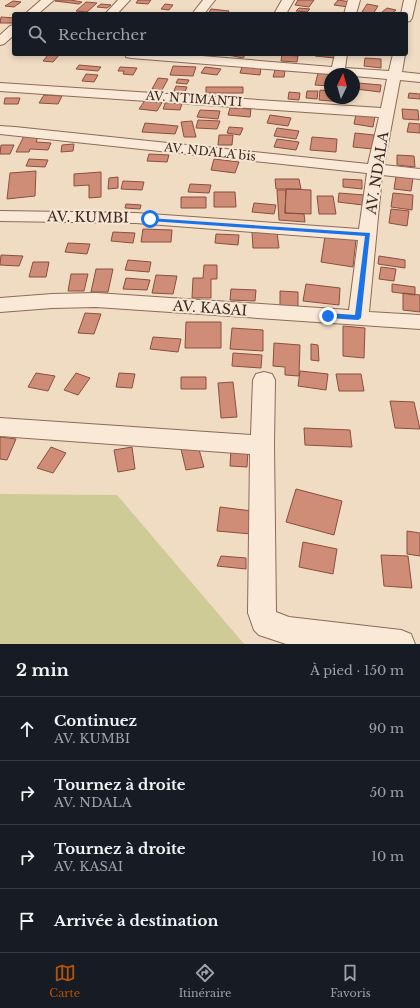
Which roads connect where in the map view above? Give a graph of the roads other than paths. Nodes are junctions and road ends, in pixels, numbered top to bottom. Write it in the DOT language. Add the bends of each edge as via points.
graph roads {
  1 [pos="48,0"];
  2 [pos="124,0"];
  3 [pos="209,0"];
  4 [pos="288,0"];
  5 [pos="354,0"];
  6 [pos="410,0"];
  7 [pos="33,12"];
  8 [pos="113,12"];
  9 [pos="200,12"];
  10 [pos="281,12"];
  11 [pos="351,12"];
  12 [pos="407,12"];
  13 [pos="12,31"];
  14 [pos="0,42"];
  15 [pos="12,45"];
  16 [pos="188,56"];
  17 [pos="341,56"];
  18 [pos="399,56"];
  19 [pos="254,59"];
  20 [pos="338,68"];
  21 [pos="324,70"];
  22 [pos="360,74"];
  23 [pos="394,77"];
  24 [pos="420,78"];
  25 [pos="0,87"];
  26 [pos="387,113"];
  27 [pos="0,130"];
  28 [pos="375,169"];
  29 [pos="420,174"];
  30 [pos="0,216"];
  31 [pos="368,235"];
  32 [pos="0,305"];
  33 [pos="358,318"];
  34 [pos="420,322"];
  35 [pos="264,380"];
  36 [pos="0,427"];
  37 [pos="262,445"];
  38 [pos="401,644"];
  1 -- 7 [label="street"];
  2 -- 8 [label="street"];
  3 -- 9 [label="street"];
  4 -- 10 [label="street"];
  5 -- 11 [label="street"];
  6 -- 12 [label="street"];
  13 -- 14 [label="street"];
  14 -- 15 [label="street"];
  16 -- 19 [label="street"];
  17 -- 20 [label="street"];
  18 -- 23 [label="street, AV. NDALA"];
  19 -- 21 [label="street"];
  22 -- 23 [label="street"];
  23 -- 24 [label="street"];
  23 -- 26 [label="street, AV. NDALA"];
  25 -- 26 [label="street, AV. NTIMANTI"];
  26 -- 28 [label="street, AV. NDALA"];
  27 -- 28 [label="street, AV. NDALA bis"];
  28 -- 29 [label="street, AV. NDALA bis"];
  28 -- 31 [label="street, AV. NDALA"];
  30 -- 31 [label="street, AV. KUMBI" via="136,218"];
  31 -- 33 [label="street, AV. NDALA"];
  32 -- 33 [label="street, AV. KASAI" via="96,300"];
  33 -- 34 [label="street, AV. KASAI"];
  35 -- 37 [label="street"];
  36 -- 37 [label="street"];
  37 -- 38 [label="street" via="264,620 269,625 289,631"];
}
